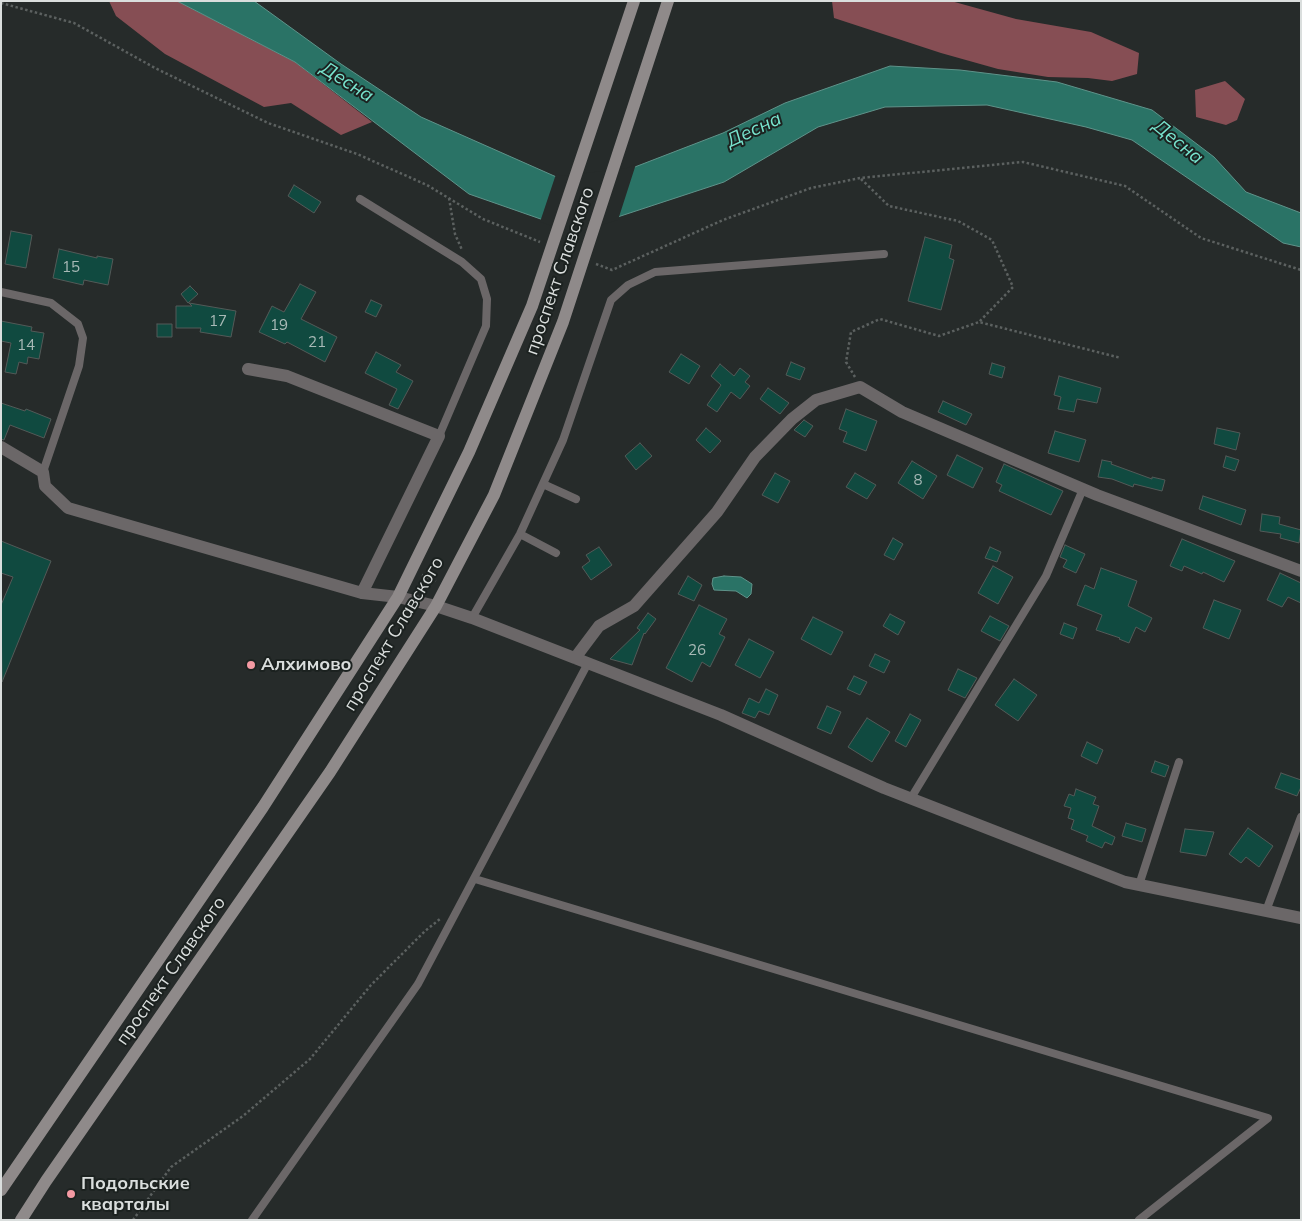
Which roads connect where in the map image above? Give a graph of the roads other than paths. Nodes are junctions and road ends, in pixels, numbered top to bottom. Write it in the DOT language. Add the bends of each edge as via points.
graph roads {
  1 [pos="634,1"];
  2 [pos="668,1"];
  3 [pos="360,199"];
  4 [pos="884,254"];
  5 [pos="1,292"];
  6 [pos="248,369"];
  7 [pos="439,436"];
  8 [pos="1,447"];
  9 [pos="44,472"];
  10 [pos="543,484"];
  11 [pos="1082,488"];
  12 [pos="576,499"];
  13 [pos="520,534"];
  14 [pos="556,553"];
  15 [pos="1301,571"];
  16 [pos="362,593"];
  17 [pos="398,597"];
  18 [pos="436,606"];
  19 [pos="472,618"];
  20 [pos="575,658"];
  21 [pos="588,663"];
  22 [pos="1179,762"];
  23 [pos="911,798"];
  24 [pos="1301,816"];
  25 [pos="475,879"];
  26 [pos="1139,885"];
  27 [pos="1266,911"];
  28 [pos="1301,918"];
  29 [pos="1,1190"];
  30 [pos="21,1220"];
  31 [pos="252,1220"];
  32 [pos="1140,1220"];
  1 -- 17 [label="main road, проспект Славского" via="532,306 469,452"];
  2 -- 18 [label="main road, проспект Славского" via="563,322 500,480"];
  3 -- 7 [label="lane" via="462,262 481,280 488,299 486,326"];
  4 -- 10 [label="lane" via="655,272 628,285 611,300 563,440"];
  5 -- 9 [label="lane" via="50,303 78,324 83,338 80,366"];
  6 -- 7 [label="street" via="287,376"];
  7 -- 16 [label="street"];
  8 -- 9 [label="street"];
  9 -- 16 [label="street" via="45,486 68,508"];
  10 -- 12 [label="lane"];
  10 -- 13 [label="lane"];
  11 -- 15 [label="street"];
  11 -- 20 [label="street" via="902,412 860,387 816,400 755,457 717,512 634,606 599,626"];
  11 -- 23 [label="lane" via="1046,576"];
  13 -- 14 [label="lane"];
  13 -- 19 [label="lane"];
  16 -- 17 [label="street"];
  17 -- 18 [label="street"];
  17 -- 29 [label="main road, проспект Славского" via="263,808"];
  18 -- 19 [label="street"];
  18 -- 30 [label="main road, проспект Славского" via="330,772"];
  19 -- 20 [label="street"];
  20 -- 21 [label="street"];
  21 -- 23 [label="street" via="721,715"];
  21 -- 25 [label="lane"];
  22 -- 26 [label="lane"];
  23 -- 26 [label="street"];
  24 -- 27 [label="lane"];
  25 -- 31 [label="lane" via="418,984"];
  25 -- 32 [label="lane" via="1268,1118"];
  26 -- 27 [label="street"];
  27 -- 28 [label="street"];
}
